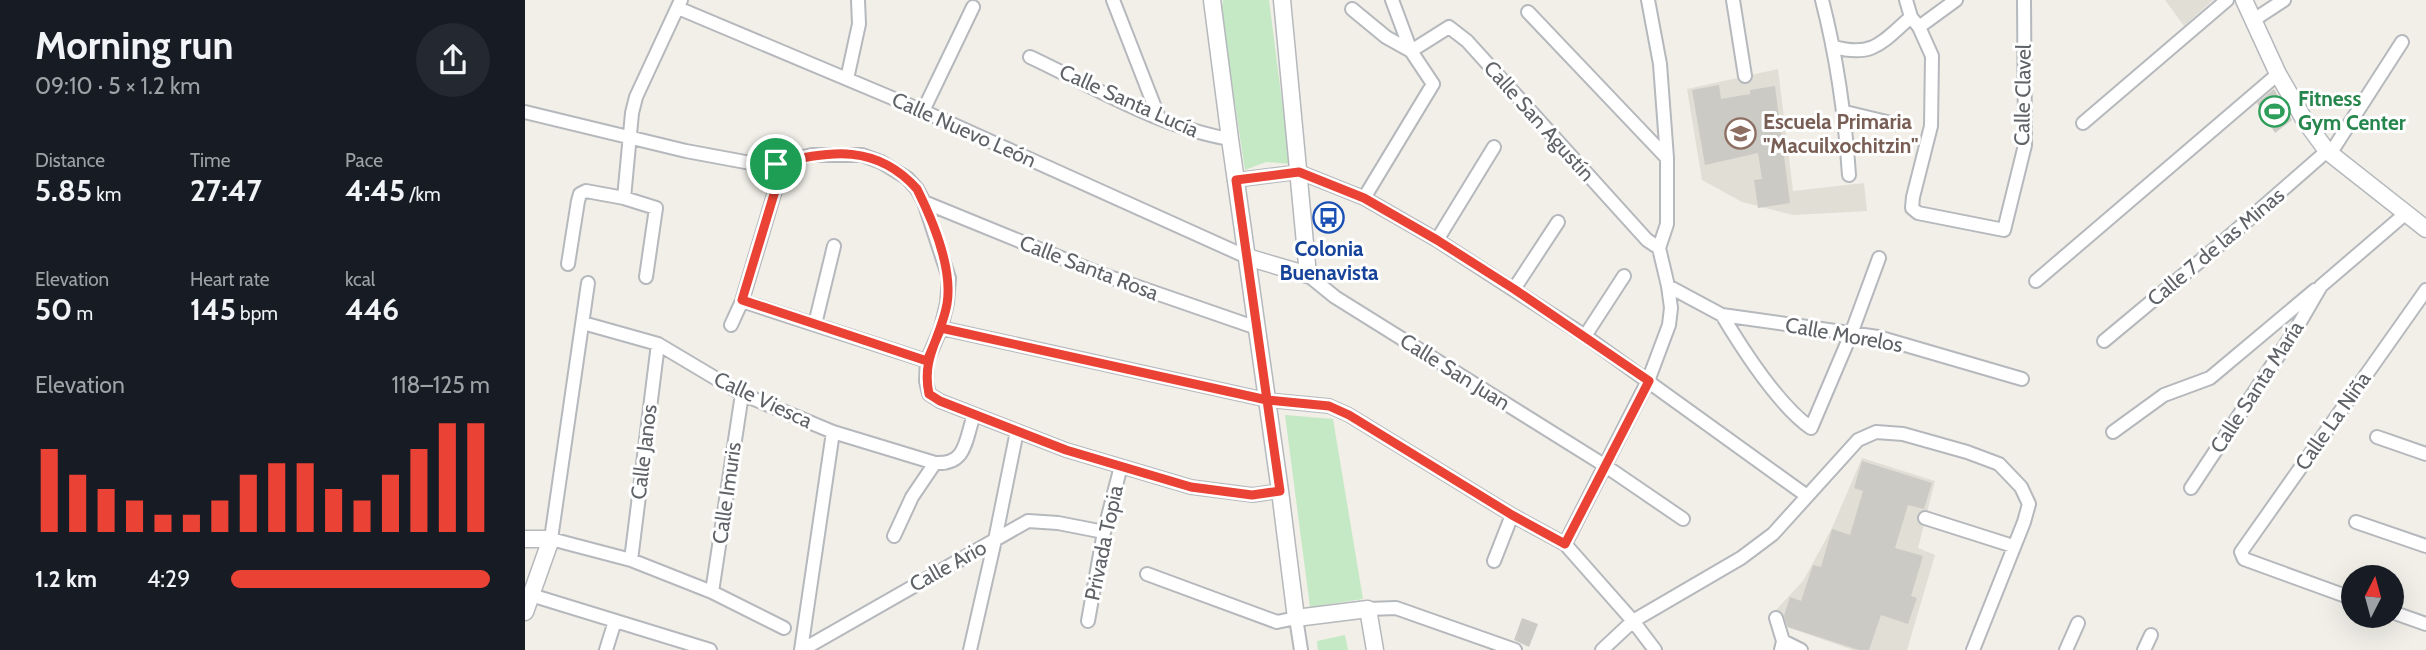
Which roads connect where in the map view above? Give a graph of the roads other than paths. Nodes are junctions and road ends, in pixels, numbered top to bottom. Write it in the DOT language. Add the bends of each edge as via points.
graph roads {
  1 [pos="857,0"];
  2 [pos="1113,0"];
  3 [pos="1212,0"];
  4 [pos="1282,0"];
  5 [pos="1392,0"];
  6 [pos="1648,0"];
  7 [pos="1733,0"];
  8 [pos="1822,0"];
  9 [pos="1906,0"];
  10 [pos="1956,0"];
  11 [pos="2024,0"];
  12 [pos="2227,0"];
  13 [pos="2244,0"];
  14 [pos="2284,0"];
  15 [pos="680,4"];
  16 [pos="973,7"];
  17 [pos="1352,9"];
  18 [pos="1528,12"];
  19 [pos="1910,17"];
  20 [pos="2255,19"];
  21 [pos="1919,27"];
  22 [pos="2402,42"];
  23 [pos="1835,47"];
  24 [pos="1411,51"];
  25 [pos="1030,57"];
  26 [pos="2279,74"];
  27 [pos="1745,76"];
  28 [pos="847,79"];
  29 [pos="923,111"];
  30 [pos="1845,111"];
  31 [pos="525,112"];
  32 [pos="1159,118"];
  33 [pos="2083,123"];
  34 [pos="1895,124"];
  35 [pos="629,136"];
  36 [pos="1230,139"];
  37 [pos="1494,147"];
  38 [pos="2329,153"];
  39 [pos="1667,158"];
  40 [pos="776,164"];
  41 [pos="1299,172"];
  42 [pos="1849,175"];
  43 [pos="1236,180"];
  44 [pos="624,198"];
  45 [pos="1364,198"];
  46 [pos="923,202"];
  47 [pos="2405,214"];
  48 [pos="1558,222"];
  49 [pos="2426,229"];
  50 [pos="1437,240"];
  51 [pos="834,246"];
  52 [pos="1659,248"];
  53 [pos="1247,257"];
  54 [pos="1879,258"];
  55 [pos="568,264"];
  56 [pos="1308,275"];
  57 [pos="1624,276"];
  58 [pos="646,277"];
  59 [pos="2036,281"];
  60 [pos="588,282"];
  61 [pos="1668,286"];
  62 [pos="2321,286"];
  63 [pos="1514,289"];
  64 [pos="2426,290"];
  65 [pos="742,300"];
  66 [pos="1722,315"];
  67 [pos="583,323"];
  68 [pos="815,324"];
  69 [pos="731,325"];
  70 [pos="941,328"];
  71 [pos="1257,328"];
  72 [pos="1851,334"];
  73 [pos="1585,336"];
  74 [pos="2104,341"];
  75 [pos="658,344"];
  76 [pos="927,361"];
  77 [pos="2022,379"];
  78 [pos="1649,381"];
  79 [pos="741,394"];
  80 [pos="1267,400"];
  81 [pos="974,415"];
  82 [pos="1017,431"];
  83 [pos="834,432"];
  84 [pos="2113,432"];
  85 [pos="2377,437"];
  86 [pos="2426,454"];
  87 [pos="935,463"];
  88 [pos="1604,465"];
  89 [pos="1121,466"];
  90 [pos="2191,488"];
  91 [pos="1280,491"];
  92 [pos="1807,496"];
  93 [pos="1512,515"];
  94 [pos="1926,518"];
  95 [pos="1683,519"];
  96 [pos="2356,522"];
  97 [pos="1104,533"];
  98 [pos="894,536"];
  99 [pos="525,539"];
  100 [pos="551,539"];
  101 [pos="995,540"];
  102 [pos="1565,544"];
  103 [pos="2013,546"];
  104 [pos="2426,546"];
  105 [pos="631,560"];
  106 [pos="1494,561"];
  107 [pos="1147,574"];
  108 [pos="712,592"];
  109 [pos="531,595"];
  110 [pos="2341,595"];
  111 [pos="1369,609"];
  112 [pos="525,612"];
  113 [pos="2405,617"];
  114 [pos="1296,618"];
  115 [pos="1776,618"];
  116 [pos="615,621"];
  117 [pos="1088,621"];
  118 [pos="1633,621"];
  119 [pos="2078,623"];
  120 [pos="2426,624"];
  121 [pos="784,628"];
  122 [pos="2151,635"];
  123 [pos="1782,646"];
  124 [pos="705,649"];
  125 [pos="606,650"];
  126 [pos="801,650"];
  127 [pos="970,650"];
  128 [pos="1301,650"];
  129 [pos="1375,650"];
  130 [pos="1515,650"];
  131 [pos="1602,650"];
  132 [pos="1655,650"];
  133 [pos="1801,650"];
  134 [pos="1973,650"];
  135 [pos="2066,650"];
  136 [pos="2144,650"];
  1 -- 28 [label="street" via="859,24"];
  2 -- 32 [label="street"];
  3 -- 36 [label="street"];
  4 -- 41 [label="street"];
  5 -- 24 [label="street"];
  6 -- 39 [label="street" via="1660,64"];
  7 -- 27 [label="street"];
  8 -- 23 [label="street"];
  9 -- 19 [label="street"];
  10 -- 21 [label="street"];
  11 -- 21 [label="street, Calle Clavel" via="2025,145 2004,230 1912,208 1931,126 1932,56"];
  12 -- 33 [label="street"];
  13 -- 20 [label="street"];
  14 -- 20 [label="street"];
  15 -- 28 [label="street, Calle Nuevo León"];
  15 -- 35 [label="street" via="636,97"];
  16 -- 29 [label="street"];
  17 -- 24 [label="street"];
  18 -- 39 [label="street"];
  19 -- 21 [label="street"];
  19 -- 23 [label="street" via="1868,51"];
  20 -- 26 [label="street"];
  22 -- 38 [label="street, Calle 7 de las Minas"];
  23 -- 30 [label="street"];
  24 -- 45 [label="street" via="1433,84"];
  24 -- 52 [label="street, Calle San Agustín" via="1450,27"];
  25 -- 32 [label="street, Calle Santa Lucía"];
  26 -- 38 [label="street"];
  26 -- 59 [label="street"];
  28 -- 29 [label="street, Calle Nuevo León"];
  29 -- 53 [label="street, Calle Nuevo León"];
  30 -- 34 [label="street"];
  30 -- 42 [label="street"];
  31 -- 35 [label="street"];
  32 -- 36 [label="street, Calle Santa Lucía"];
  35 -- 40 [label="street" via="698,153"];
  35 -- 44 [label="street"];
  36 -- 43 [label="street"];
  37 -- 50 [label="street"];
  38 -- 47 [label="street"];
  38 -- 74 [label="street, Calle 7 de las Minas"];
  39 -- 52 [label="street" via="1667,224"];
  40 -- 46 [label="street" via="812,155 862,155 907,178"];
  40 -- 65 [label="street" via="778,181"];
  41 -- 43 [label="street"];
  41 -- 45 [label="street"];
  41 -- 56 [label="street"];
  43 -- 53 [label="street"];
  44 -- 55 [label="street" via="586,191 580,194"];
  44 -- 58 [label="street" via="656,208"];
  45 -- 50 [label="street"];
  46 -- 70 [label="street" via="949,278"];
  46 -- 71 [label="street, Calle Santa Rosa" via="1098,273"];
  47 -- 49 [label="street"];
  47 -- 62 [label="street, Calle Santa María"];
  48 -- 63 [label="street"];
  50 -- 63 [label="street"];
  51 -- 68 [label="street"];
  52 -- 61 [label="street"];
  53 -- 56 [label="street"];
  53 -- 71 [label="street"];
  54 -- 72 [label="street"];
  56 -- 88 [label="street, Calle San Juan" via="1335,297"];
  57 -- 73 [label="street"];
  60 -- 67 [label="street"];
  61 -- 66 [label="street, Calle Morelos"];
  61 -- 78 [label="street" via="1669,325"];
  62 -- 84 [label="street, Calle Santa María" via="2210,378 2164,395"];
  62 -- 90 [label="street, Calle Santa María"];
  63 -- 73 [label="street"];
  64 -- 110 [label="street, Calle La Niña" via="2241,552 2263,568"];
  65 -- 68 [label="street"];
  65 -- 69 [label="street"];
  66 -- 72 [label="street, Calle Morelos"];
  66 -- 72 [label="street" via="1776,392 1811,428"];
  67 -- 75 [label="street, Calle Viesca"];
  67 -- 100 [label="street"];
  68 -- 76 [label="street"];
  70 -- 76 [label="street"];
  70 -- 80 [label="street"];
  71 -- 80 [label="street"];
  72 -- 77 [label="street, Calle Morelos" via="1878,337"];
  73 -- 78 [label="street"];
  75 -- 79 [label="street, Calle Viesca"];
  75 -- 105 [label="street, Calle Janos"];
  76 -- 81 [label="street" via="929,394"];
  78 -- 88 [label="street"];
  78 -- 92 [label="street"];
  79 -- 83 [label="street, Calle Viesca"];
  79 -- 108 [label="street, Calle Imuris"];
  80 -- 91 [label="street"];
  80 -- 93 [label="street" via="1329,406 1349,415"];
  81 -- 82 [label="street"];
  81 -- 87 [label="street, Calle Viesca" via="956,461"];
  82 -- 89 [label="street"];
  82 -- 101 [label="street"];
  83 -- 87 [label="street, Calle Viesca"];
  83 -- 126 [label="street, Calle Ario"];
  85 -- 86 [label="street"];
  87 -- 98 [label="street"];
  88 -- 95 [label="street"];
  88 -- 102 [label="street"];
  89 -- 91 [label="street" via="1191,487 1252,495"];
  89 -- 97 [label="street, Privada Topia"];
  91 -- 114 [label="street"];
  92 -- 103 [label="street" via="1858,439 1876,432 1903,434 1999,464 2021,487 2029,504"];
  92 -- 118 [label="street" via="1773,534 1741,558"];
  93 -- 102 [label="street"];
  93 -- 106 [label="street"];
  94 -- 103 [label="street"];
  96 -- 104 [label="street"];
  97 -- 101 [label="street, Calle Ario" via="1028,521"];
  97 -- 117 [label="street, Privada Topia"];
  99 -- 100 [label="street"];
  100 -- 105 [label="street"];
  100 -- 109 [label="street"];
  101 -- 126 [label="street, Calle Ario"];
  101 -- 127 [label="street"];
  102 -- 118 [label="street"];
  103 -- 134 [label="street"];
  105 -- 108 [label="street"];
  107 -- 114 [label="street" via="1277,622"];
  108 -- 121 [label="street"];
  109 -- 112 [label="street"];
  109 -- 116 [label="street"];
  111 -- 114 [label="street"];
  111 -- 129 [label="street"];
  111 -- 130 [label="street" via="1396,608"];
  113 -- 120 [label="street"];
  114 -- 128 [label="street"];
  115 -- 123 [label="street"];
  116 -- 124 [label="street"];
  116 -- 125 [label="street"];
  118 -- 131 [label="street"];
  118 -- 132 [label="street"];
  119 -- 135 [label="street"];
  122 -- 136 [label="street"];
  123 -- 133 [label="street"];
}
